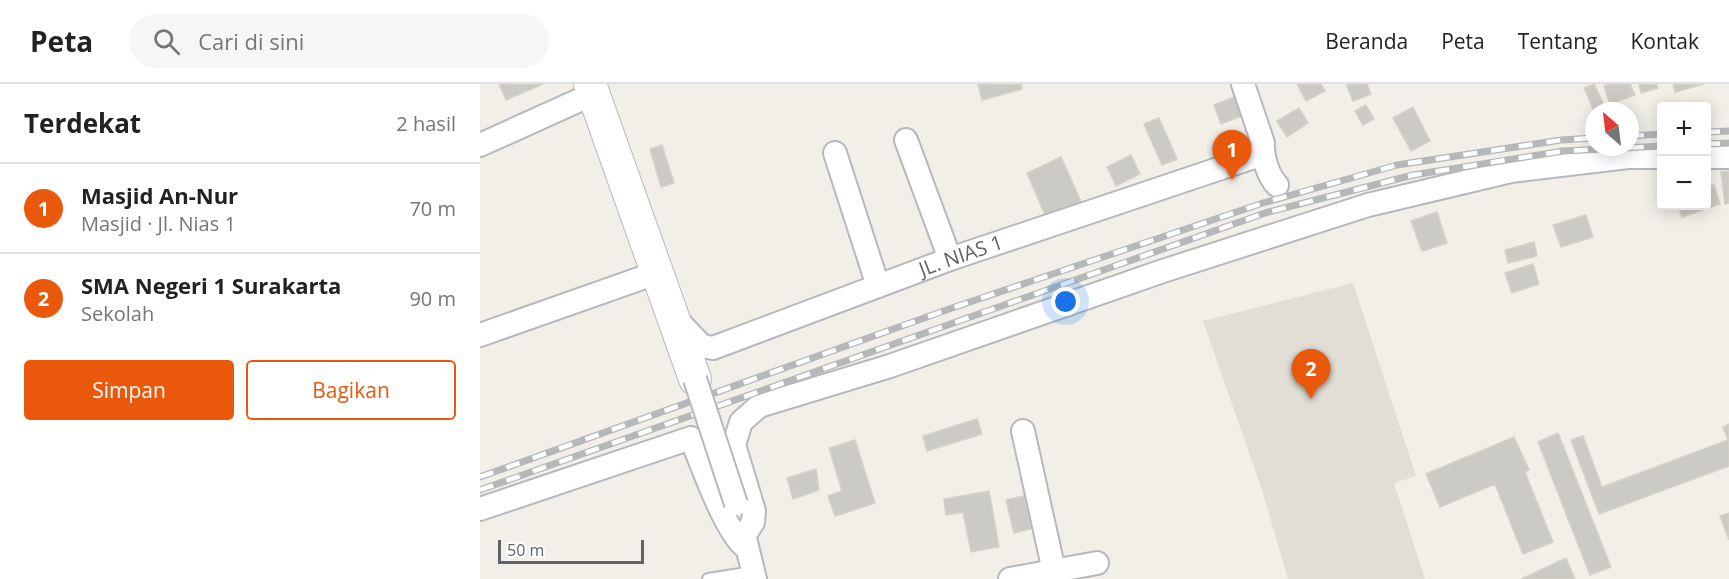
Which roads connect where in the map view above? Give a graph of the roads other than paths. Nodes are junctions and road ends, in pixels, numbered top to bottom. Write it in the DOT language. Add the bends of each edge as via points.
graph roads {
  1 [pos="1243,84"];
  2 [pos="591,89"];
  3 [pos="906,140"];
  4 [pos="480,145"];
  5 [pos="1262,151"];
  6 [pos="835,153"];
  7 [pos="1657,157"];
  8 [pos="1711,157"];
  9 [pos="1729,157"];
  10 [pos="1276,185"];
  11 [pos="950,259"];
  12 [pos="656,273"];
  13 [pos="878,286"];
  14 [pos="672,316"];
  15 [pos="480,335"];
  16 [pos="695,379"];
  17 [pos="1023,431"];
  18 [pos="480,509"];
  19 [pos="746,542"];
  20 [pos="1097,563"];
  21 [pos="1054,571"];
  22 [pos="754,576"];
  23 [pos="708,579"];
  24 [pos="1010,579"];
  1 -- 5 [label="street" via="1263,143"];
  2 -- 4 [label="street"];
  2 -- 12 [label="main road"];
  3 -- 11 [label="street"];
  5 -- 10 [label="street"];
  5 -- 11 [label="street, JL. NIAS 1" via="1254,157"];
  6 -- 13 [label="street"];
  7 -- 19 [label="street" via="1511,171 1368,205 890,366 759,406 741,422 734,445 754,512"];
  8 -- 9 [label="street"];
  11 -- 13 [label="street, JL. NIAS 1"];
  12 -- 14 [label="main road"];
  12 -- 15 [label="street"];
  13 -- 14 [label="street, JL. NIAS 1" via="713,348 702,346"];
  14 -- 16 [label="main road"];
  16 -- 19 [label="street, bridge"];
  17 -- 21 [label="street"];
  18 -- 19 [label="street" via="691,438 735,538"];
  19 -- 22 [label="street"];
  20 -- 21 [label="street"];
  21 -- 24 [label="street"];
  22 -- 23 [label="lane"];
}
